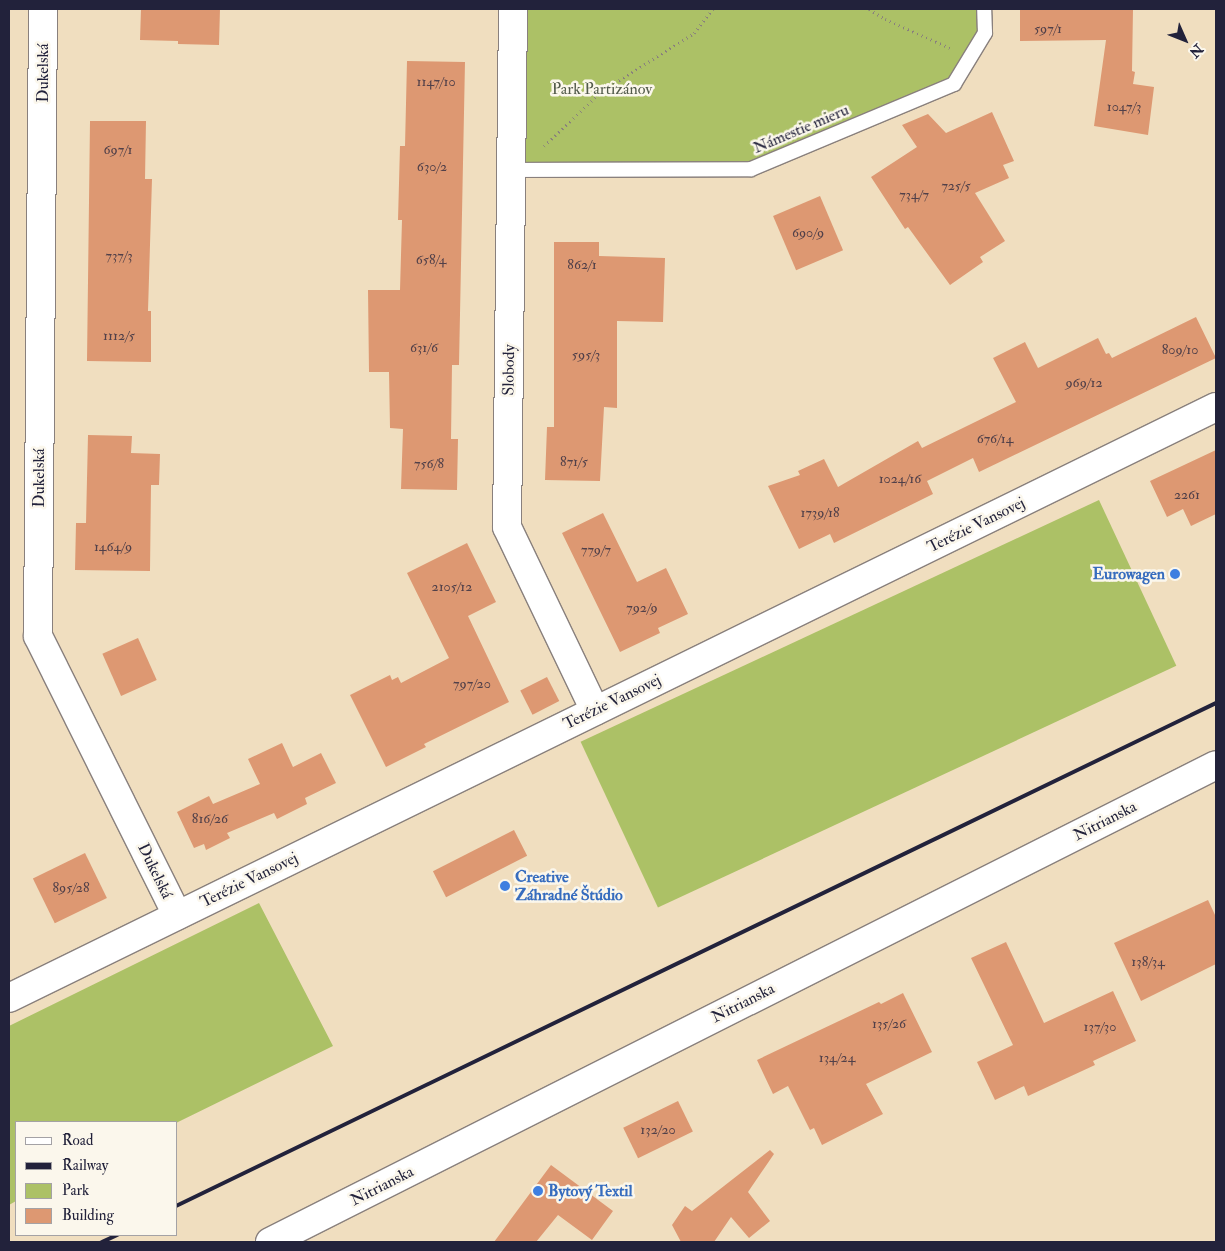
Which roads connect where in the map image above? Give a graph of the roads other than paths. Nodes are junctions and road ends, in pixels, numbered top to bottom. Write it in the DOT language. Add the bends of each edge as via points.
graph roads {
  1 [pos="43,9"];
  2 [pos="513,9"];
  3 [pos="984,9"];
  4 [pos="511,170"];
  5 [pos="1216,407"];
  6 [pos="595,711"];
  7 [pos="1216,765"];
  8 [pos="177,915"];
  9 [pos="9,998"];
  10 [pos="270,1242"];
  1 -- 8 [label="street, Dukelská" via="38,636"];
  2 -- 4 [label="street, Slobody"];
  3 -- 4 [label="lane, Námestie mieru" via="985,33 954,84 751,169"];
  4 -- 6 [label="street, Slobody" via="506,527"];
  5 -- 6 [label="street, Terézie Vansovej"];
  6 -- 8 [label="street, Terézie Vansovej"];
  7 -- 10 [label="street, Nitrianska"];
  8 -- 9 [label="street, Terézie Vansovej"];
}
